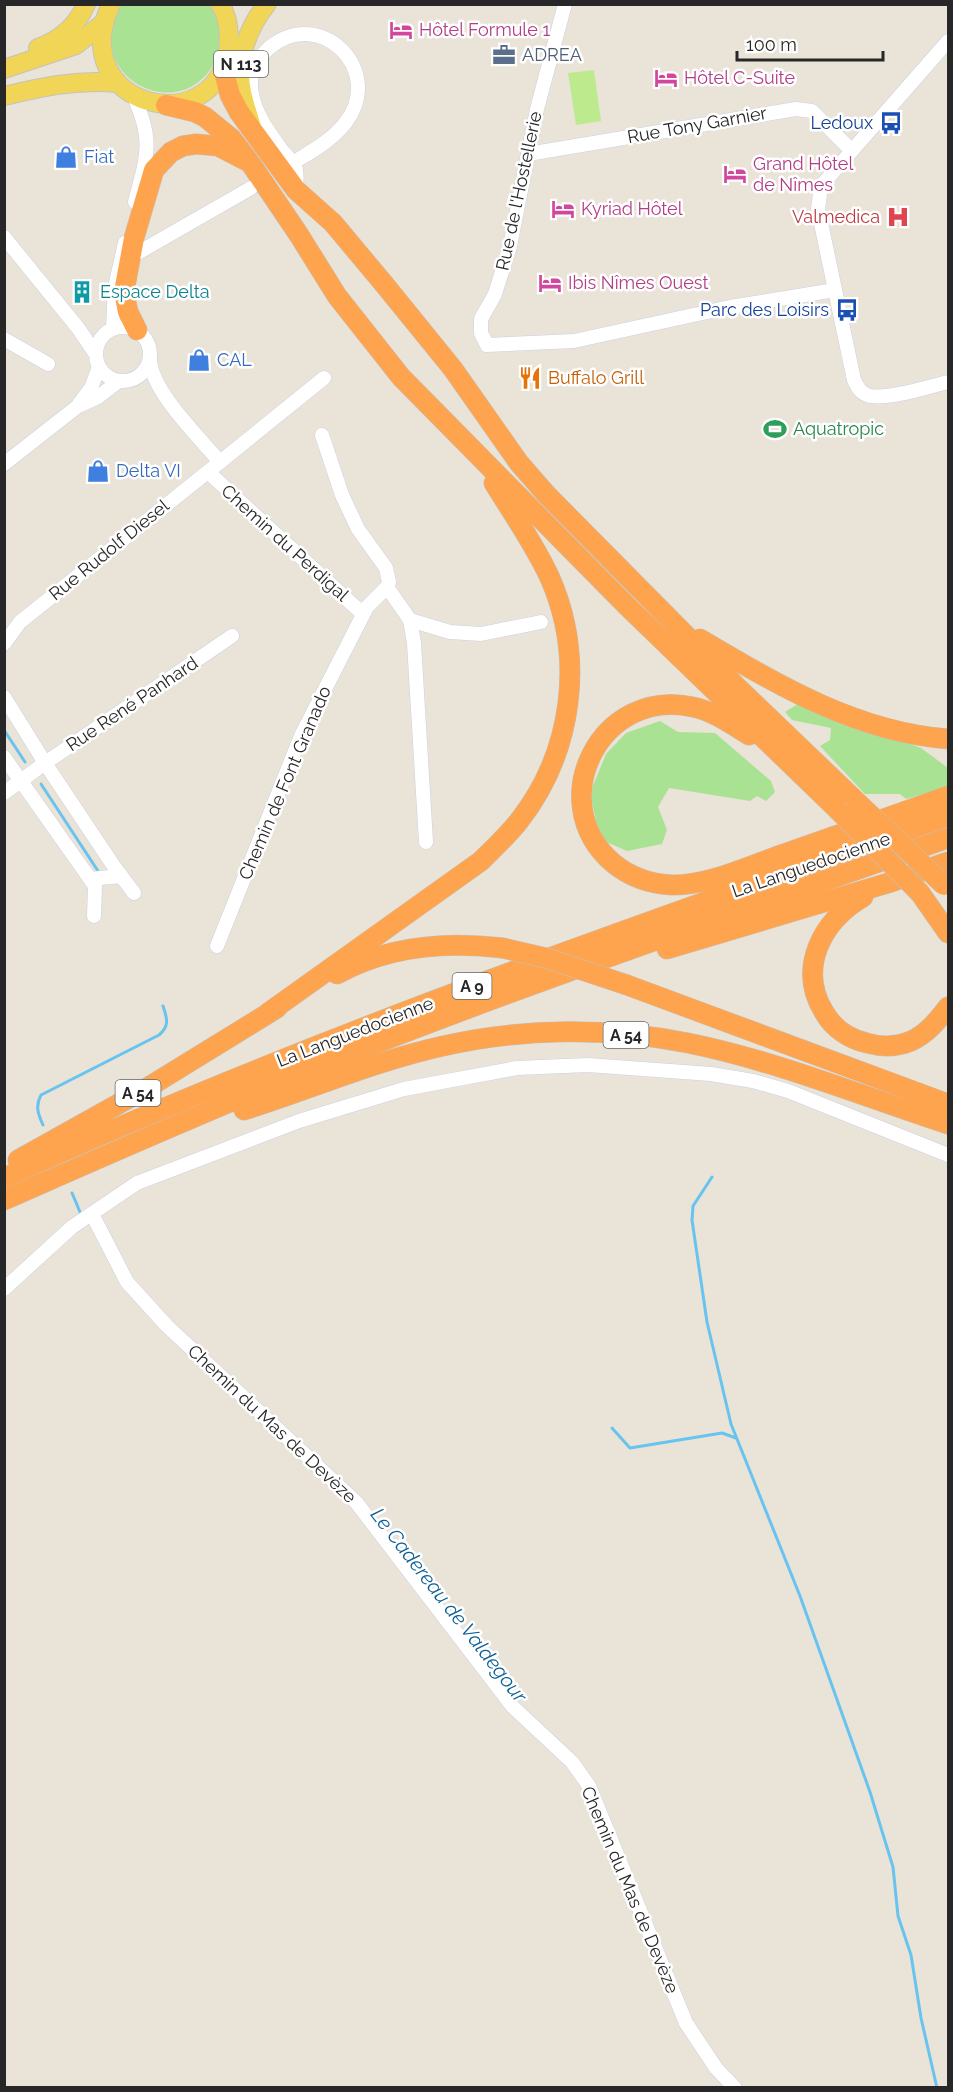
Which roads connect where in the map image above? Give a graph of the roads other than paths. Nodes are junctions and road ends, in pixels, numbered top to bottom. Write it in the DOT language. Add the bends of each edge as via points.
graph roads {
  1 [pos="86,4"];
  2 [pos="220,4"];
  3 [pos="252,4"];
  4 [pos="267,4"];
  5 [pos="565,4"];
  6 [pos="110,5"];
  7 [pos="102,24"];
  8 [pos="230,38"];
  9 [pos="948,41"];
  10 [pos="4,63"];
  11 [pos="223,68"];
  12 [pos="4,69"];
  13 [pos="117,83"];
  14 [pos="4,96"];
  15 [pos="134,97"];
  16 [pos="166,105"];
  17 [pos="253,128"];
  18 [pos="850,150"];
  19 [pos="528,154"];
  20 [pos="299,159"];
  21 [pos="251,164"];
  22 [pos="251,188"];
  23 [pos="296,190"];
  24 [pos="4,237"];
  25 [pos="125,260"];
  26 [pos="835,290"];
  27 [pos="78,328"];
  28 [pos="137,330"];
  29 [pos="108,331"];
  30 [pos="4,339"];
  31 [pos="150,359"];
  32 [pos="97,360"];
  33 [pos="48,364"];
  34 [pos="135,378"];
  35 [pos="324,378"];
  36 [pos="119,381"];
  37 [pos="948,382"];
  38 [pos="160,390"];
  39 [pos="78,406"];
  40 [pos="322,435"];
  41 [pos="473,450"];
  42 [pos="220,462"];
  43 [pos="4,464"];
  44 [pos="208,472"];
  45 [pos="387,587"];
  46 [pos="363,614"];
  47 [pos="666,615"];
  48 [pos="410,620"];
  49 [pos="20,622"];
  50 [pos="542,622"];
  51 [pos="4,626"];
  52 [pos="232,636"];
  53 [pos="4,644"];
  54 [pos="4,697"];
  55 [pos="948,739"];
  56 [pos="780,754"];
  57 [pos="4,757"];
  58 [pos="45,763"];
  59 [pos="21,782"];
  60 [pos="4,793"];
  61 [pos="948,796"];
  62 [pos="948,816"];
  63 [pos="948,838"];
  64 [pos="426,842"];
  65 [pos="948,862"];
  66 [pos="121,876"];
  67 [pos="90,879"];
  68 [pos="888,883"];
  69 [pos="946,887"];
  70 [pos="920,892"];
  71 [pos="134,893"];
  72 [pos="94,916"];
  73 [pos="948,916"];
  74 [pos="948,933"];
  75 [pos="217,946"];
  76 [pos="532,985"];
  77 [pos="948,1007"];
  78 [pos="268,1013"];
  79 [pos="948,1104"];
  80 [pos="191,1118"];
  81 [pos="948,1124"];
  82 [pos="948,1155"];
  83 [pos="4,1167"];
  84 [pos="4,1178"];
  85 [pos="4,1200"];
  86 [pos="93,1214"];
  87 [pos="4,1289"];
  88 [pos="735,2088"];
  1 -- 10 [label="main road" via="69,30"];
  2 -- 8 [label="main road"];
  3 -- 8 [label="main road"];
  4 -- 17 [label="main road, N 113" via="252,25 241,64 241,91"];
  5 -- 19 [label="street, Rue de l'Hostellerie"];
  6 -- 7 [label="main road"];
  7 -- 12 [label="main road" via="76,45"];
  7 -- 13 [label="main road" via="100,43 106,66"];
  8 -- 11 [label="main road"];
  9 -- 18 [label="street"];
  11 -- 16 [label="main road" via="196,97"];
  11 -- 17 [label="highway" via="230,95"];
  13 -- 14 [label="main road" via="86,81"];
  13 -- 15 [label="main road"];
  15 -- 16 [label="main road"];
  15 -- 25 [label="street" via="148,142"];
  16 -- 21 [label="highway" via="195,112 219,126"];
  17 -- 23 [label="highway"];
  18 -- 19 [label="street, Rue Tony Garnier" via="812,111 796,109"];
  18 -- 26 [label="street" via="818,196"];
  19 -- 26 [label="street, Rue de l'Hostellerie" via="510,246 495,294 481,319 481,333 487,345 574,341 730,307"];
  20 -- 23 [label="street" via="319,148 346,123 357,91 356,76 342,48 311,34 296,34 277,41 264,52 251,78 255,108 270,136 296,168"];
  21 -- 25 [label="highway" via="211,145 190,145 171,152 159,162 150,180"];
  21 -- 41 [label="highway" via="337,296 401,377"];
  22 -- 25 [label="street"];
  23 -- 47 [label="highway" via="333,223 414,321 519,463"];
  24 -- 27 [label="street"];
  25 -- 28 [label="highway" via="124,292"];
  25 -- 29 [label="street" via="115,287"];
  26 -- 37 [label="street" via="854,380 867,396 881,397"];
  27 -- 29 [label="street" via="90,333"];
  27 -- 32 [label="street"];
  28 -- 29 [label="street" via="121,326"];
  28 -- 31 [label="street" via="148,342"];
  29 -- 32 [label="street" via="96,346"];
  30 -- 33 [label="street"];
  31 -- 34 [label="street" via="147,368"];
  31 -- 38 [label="street" via="150,370"];
  32 -- 36 [label="street" via="111,378"];
  32 -- 39 [label="street" via="92,388"];
  34 -- 36 [label="street"];
  34 -- 38 [label="street"];
  35 -- 42 [label="street, Rue Rudolf Diesel"];
  36 -- 39 [label="street"];
  38 -- 42 [label="street"];
  39 -- 43 [label="street"];
  40 -- 45 [label="street" via="358,529 386,568"];
  41 -- 56 [label="highway"];
  41 -- 78 [label="highway" via="540,557 564,619 570,650 570,690 555,758 529,807 481,861"];
  42 -- 44 [label="street, Rue Rudolf Diesel"];
  44 -- 46 [label="street, Chemin du Perdigal"];
  44 -- 49 [label="street, Rue Rudolf Diesel"];
  45 -- 46 [label="street, Chemin de Font Granado"];
  45 -- 48 [label="street"];
  46 -- 75 [label="street, Chemin de Font Granado" via="301,736"];
  47 -- 55 [label="highway" via="692,635 819,705 895,730"];
  47 -- 69 [label="highway, bridge"];
  48 -- 50 [label="street" via="450,632 481,634"];
  48 -- 64 [label="street"];
  49 -- 51 [label="street"];
  49 -- 53 [label="street, Rue Rudolf Diesel"];
  52 -- 58 [label="street, Rue René Panhard"];
  54 -- 58 [label="street"];
  56 -- 61 [label="highway" via="720,717 693,707 666,704 637,711 608,729 588,759 582,796 592,837 607,858 639,879 689,884"];
  56 -- 70 [label="highway, bridge"];
  57 -- 59 [label="street"];
  58 -- 59 [label="street, Rue René Panhard"];
  58 -- 66 [label="street"];
  59 -- 60 [label="street, Rue René Panhard"];
  59 -- 67 [label="street"];
  62 -- 84 [label="highway, La Languedocienne / A 9" via="459,991 133,1120"];
  63 -- 76 [label="highway, La Languedocienne / A 9"];
  65 -- 68 [label="highway"];
  66 -- 67 [label="street"];
  66 -- 71 [label="street"];
  67 -- 72 [label="street" via="95,886"];
  68 -- 76 [label="highway" via="697,941"];
  68 -- 77 [label="highway" via="849,905 823,935 811,967 819,1004 826,1017 847,1036 878,1047 912,1041 930,1029"];
  70 -- 73 [label="highway"];
  70 -- 74 [label="highway"];
  76 -- 80 [label="highway, La Languedocienne / A 9"];
  78 -- 79 [label="highway, A 54, bridge" via="342,971 391,953 454,945 503,948 627,985"];
  78 -- 83 [label="highway, A 54" via="147,1088"];
  80 -- 81 [label="highway, A 54" via="245,1110 376,1064 446,1045 500,1036 576,1033 651,1038 725,1052"];
  80 -- 85 [label="highway, La Languedocienne / A 9"];
  82 -- 86 [label="street" via="753,1081 588,1065 517,1068 404,1089 299,1121 137,1183"];
  86 -- 87 [label="street" via="72,1227"];
  86 -- 88 [label="street, Chemin du Mas de Devèze" via="127,1282 167,1326 356,1502 513,1707 572,1762 589,1786 686,2023 716,2068"];
}
